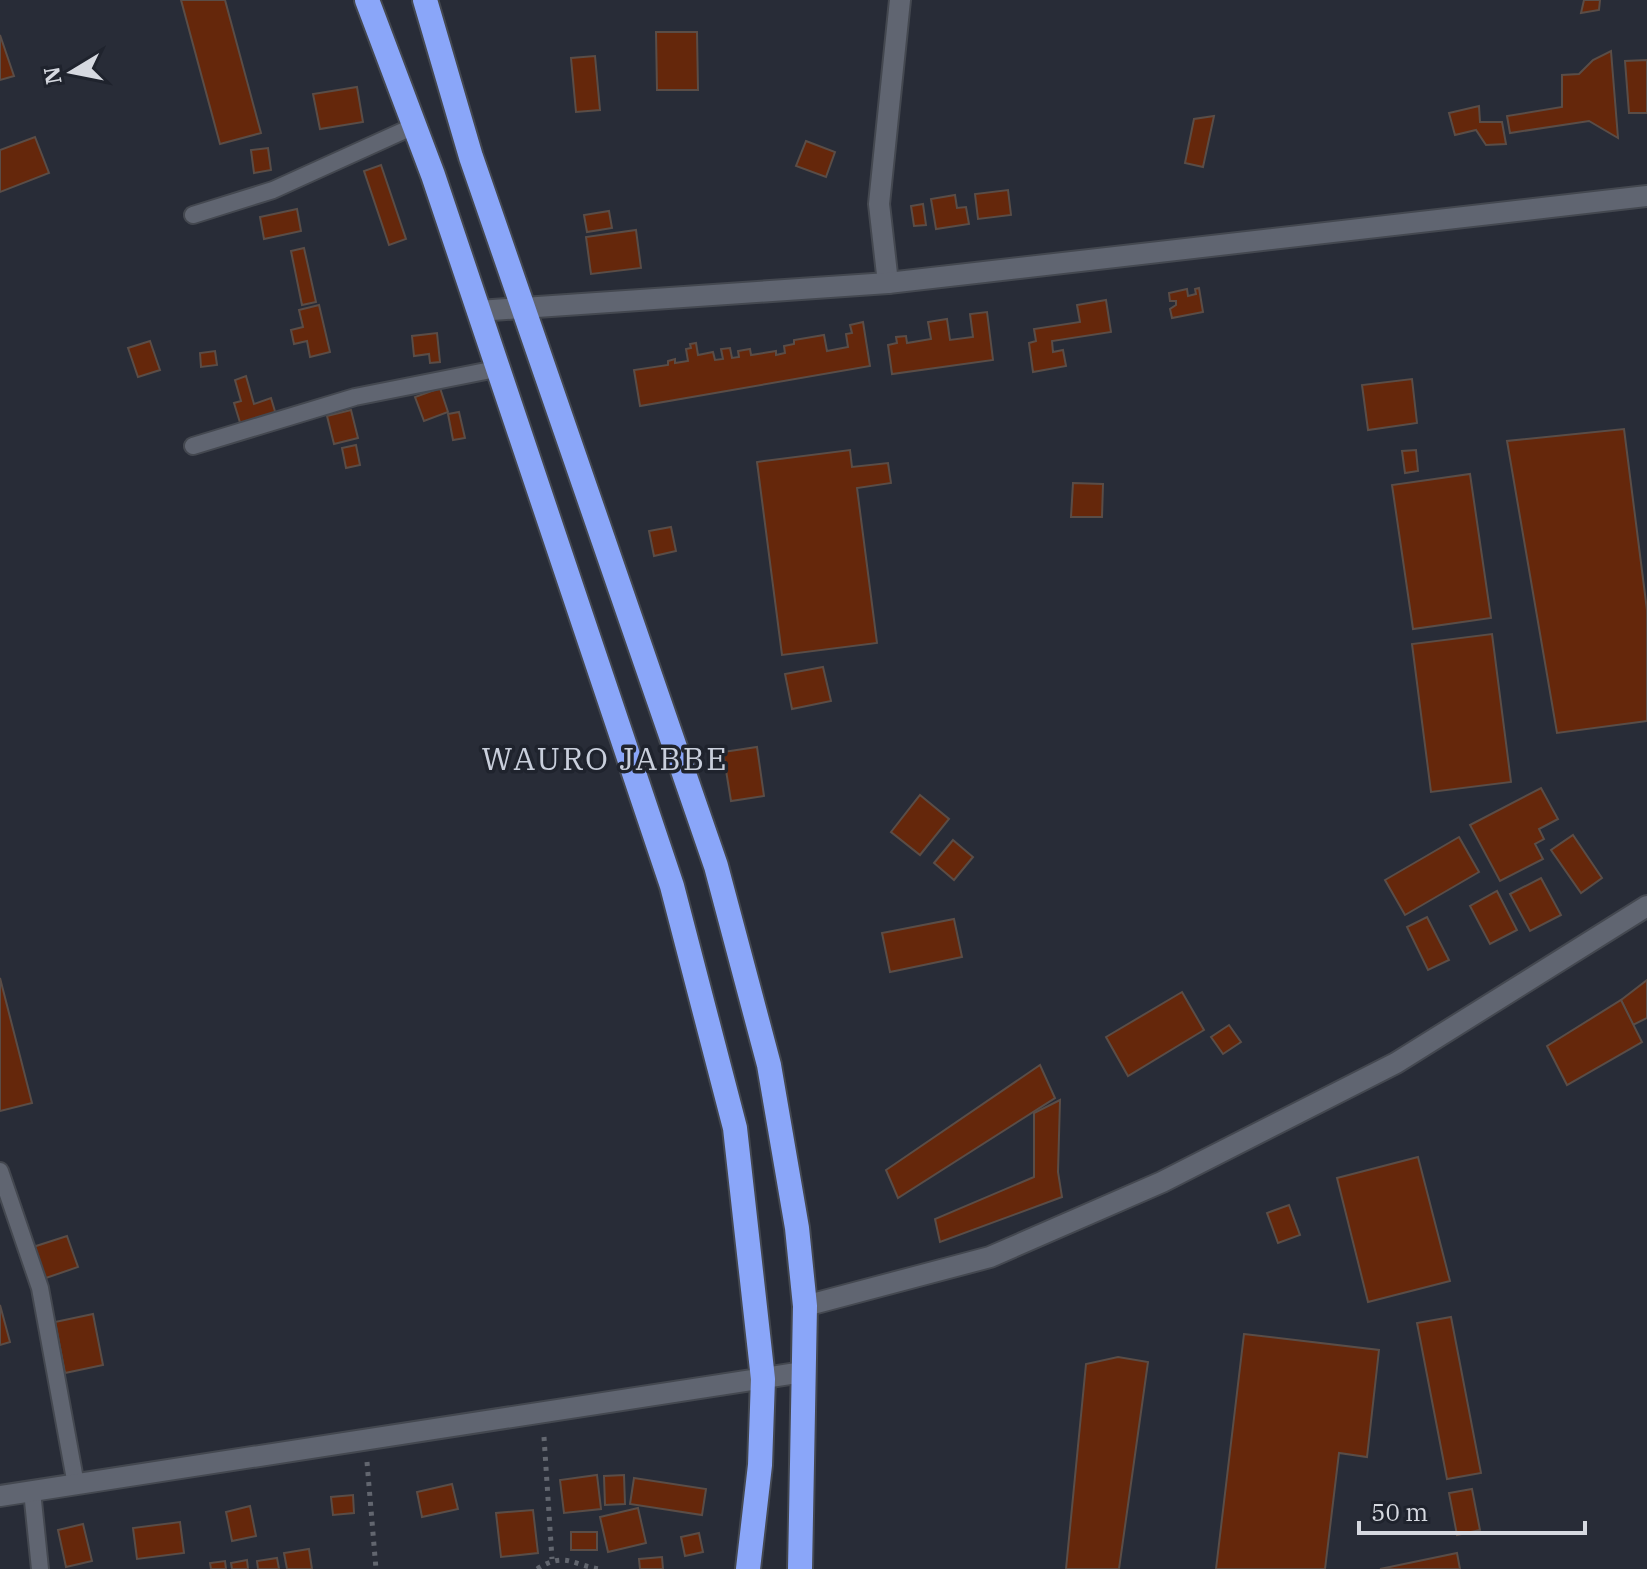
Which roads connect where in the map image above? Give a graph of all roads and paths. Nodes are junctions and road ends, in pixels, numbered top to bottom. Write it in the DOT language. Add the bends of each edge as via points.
graph roads {
  1 [pos="367,0"];
  2 [pos="425,0"];
  3 [pos="900,0"];
  4 [pos="414,126"];
  5 [pos="1647,196"];
  6 [pos="193,215"];
  7 [pos="888,283"];
  8 [pos="522,307"];
  9 [pos="478,311"];
  10 [pos="496,369"];
  11 [pos="193,446"];
  12 [pos="1647,906"];
  13 [pos="0,1171"];
  14 [pos="805,1306"];
  15 [pos="803,1372"];
  16 [pos="763,1379"];
  17 [pos="542,1413"];
  18 [pos="365,1440"];
  19 [pos="76,1485"];
  20 [pos="32,1491"];
  21 [pos="0,1496"];
  22 [pos="552,1559"];
  23 [pos="40,1569"];
  24 [pos="376,1569"];
  25 [pos="537,1569"];
  26 [pos="600,1569"];
  27 [pos="748,1569"];
  28 [pos="800,1569"];
  1 -- 4 [label="highway"];
  2 -- 8 [label="highway"];
  3 -- 7 [label="street" via="879,204"];
  4 -- 6 [label="lane" via="273,190"];
  4 -- 9 [label="highway"];
  5 -- 7 [label="street"];
  7 -- 8 [label="street"];
  8 -- 9 [label="street"];
  8 -- 14 [label="highway" via="716,866 769,1065"];
  9 -- 10 [label="highway"];
  10 -- 11 [label="lane" via="355,397"];
  10 -- 16 [label="highway" via="672,886 735,1128"];
  12 -- 14 [label="street" via="1396,1063 1162,1182 990,1257"];
  13 -- 19 [label="lane" via="40,1288"];
  14 -- 15 [label="highway"];
  15 -- 16 [label="street"];
  15 -- 28 [label="highway"];
  16 -- 17 [label="street"];
  16 -- 27 [label="highway"];
  17 -- 18 [label="street"];
  17 -- 22 [label="path"];
  18 -- 19 [label="street"];
  18 -- 24 [label="path"];
  19 -- 20 [label="street"];
  20 -- 21 [label="street"];
  20 -- 23 [label="lane"];
  22 -- 25 [label="path"];
  22 -- 26 [label="path" via="570,1558"];
}
